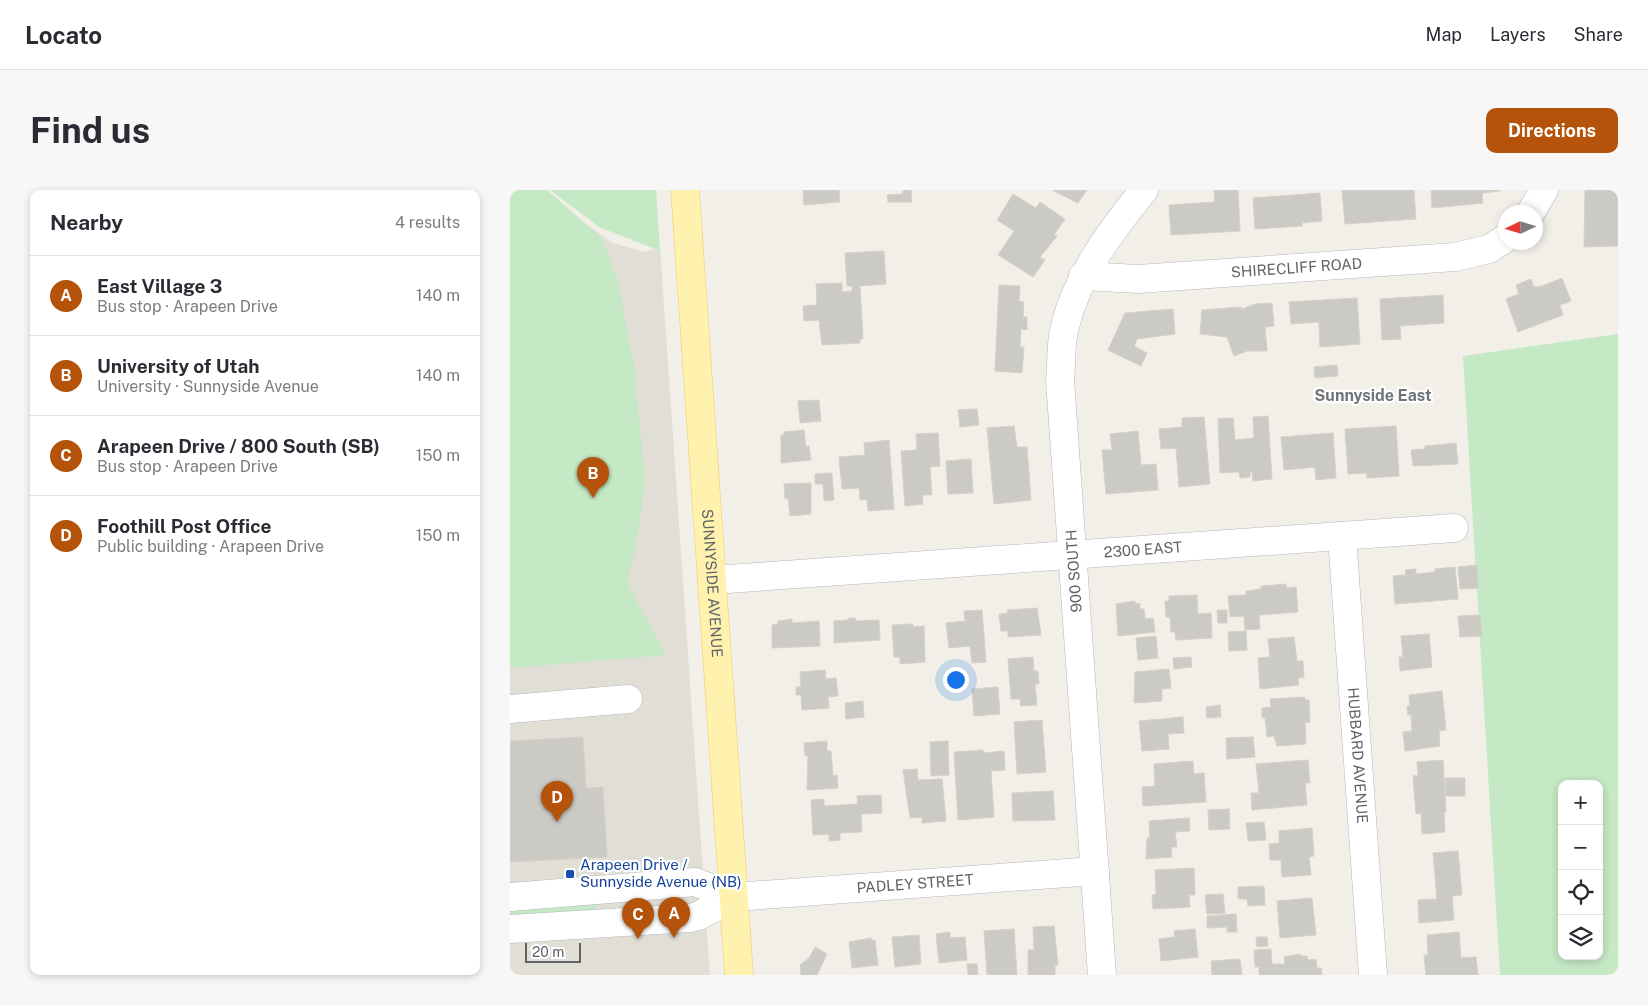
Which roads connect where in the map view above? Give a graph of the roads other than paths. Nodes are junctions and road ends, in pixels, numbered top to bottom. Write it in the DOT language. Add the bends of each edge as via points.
graph roads {
  1 [pos="685,190"];
  2 [pos="1144,190"];
  3 [pos="1544,190"];
  4 [pos="1535,205"];
  5 [pos="1498,244"];
  6 [pos="1083,276"];
  7 [pos="1454,528"];
  8 [pos="1342,536"];
  9 [pos="1073,555"];
  10 [pos="713,580"];
  11 [pos="628,699"];
  12 [pos="510,709"];
  13 [pos="1095,871"];
  14 [pos="734,896"];
  15 [pos="510,898"];
  16 [pos="510,929"];
  17 [pos="739,975"];
  18 [pos="1102,975"];
  19 [pos="1373,975"];
  1 -- 10 [label="main road, SUNNYSIDE AVENUE"];
  2 -- 6 [label="street, 900 SOUTH"];
  3 -- 4 [label="street"];
  5 -- 6 [label="street, SHIRECLIFF ROAD" via="1490,249 1455,258 1138,279"];
  6 -- 9 [label="street, 900 SOUTH" via="1064,327 1060,380"];
  7 -- 8 [label="street, 2300 EAST"];
  8 -- 9 [label="street, 2300 EAST"];
  8 -- 19 [label="street, HUBBARD AVENUE"];
  9 -- 10 [label="street, 2300 EAST"];
  9 -- 13 [label="street, 900 SOUTH"];
  10 -- 14 [label="main road, SUNNYSIDE AVENUE"];
  11 -- 12 [label="street"];
  13 -- 14 [label="street, PADLEY STREET"];
  13 -- 18 [label="street, 900 SOUTH"];
  14 -- 15 [label="street" via="695,882"];
  14 -- 16 [label="street" via="690,918"];
  14 -- 17 [label="main road, SUNNYSIDE AVENUE"];
}
